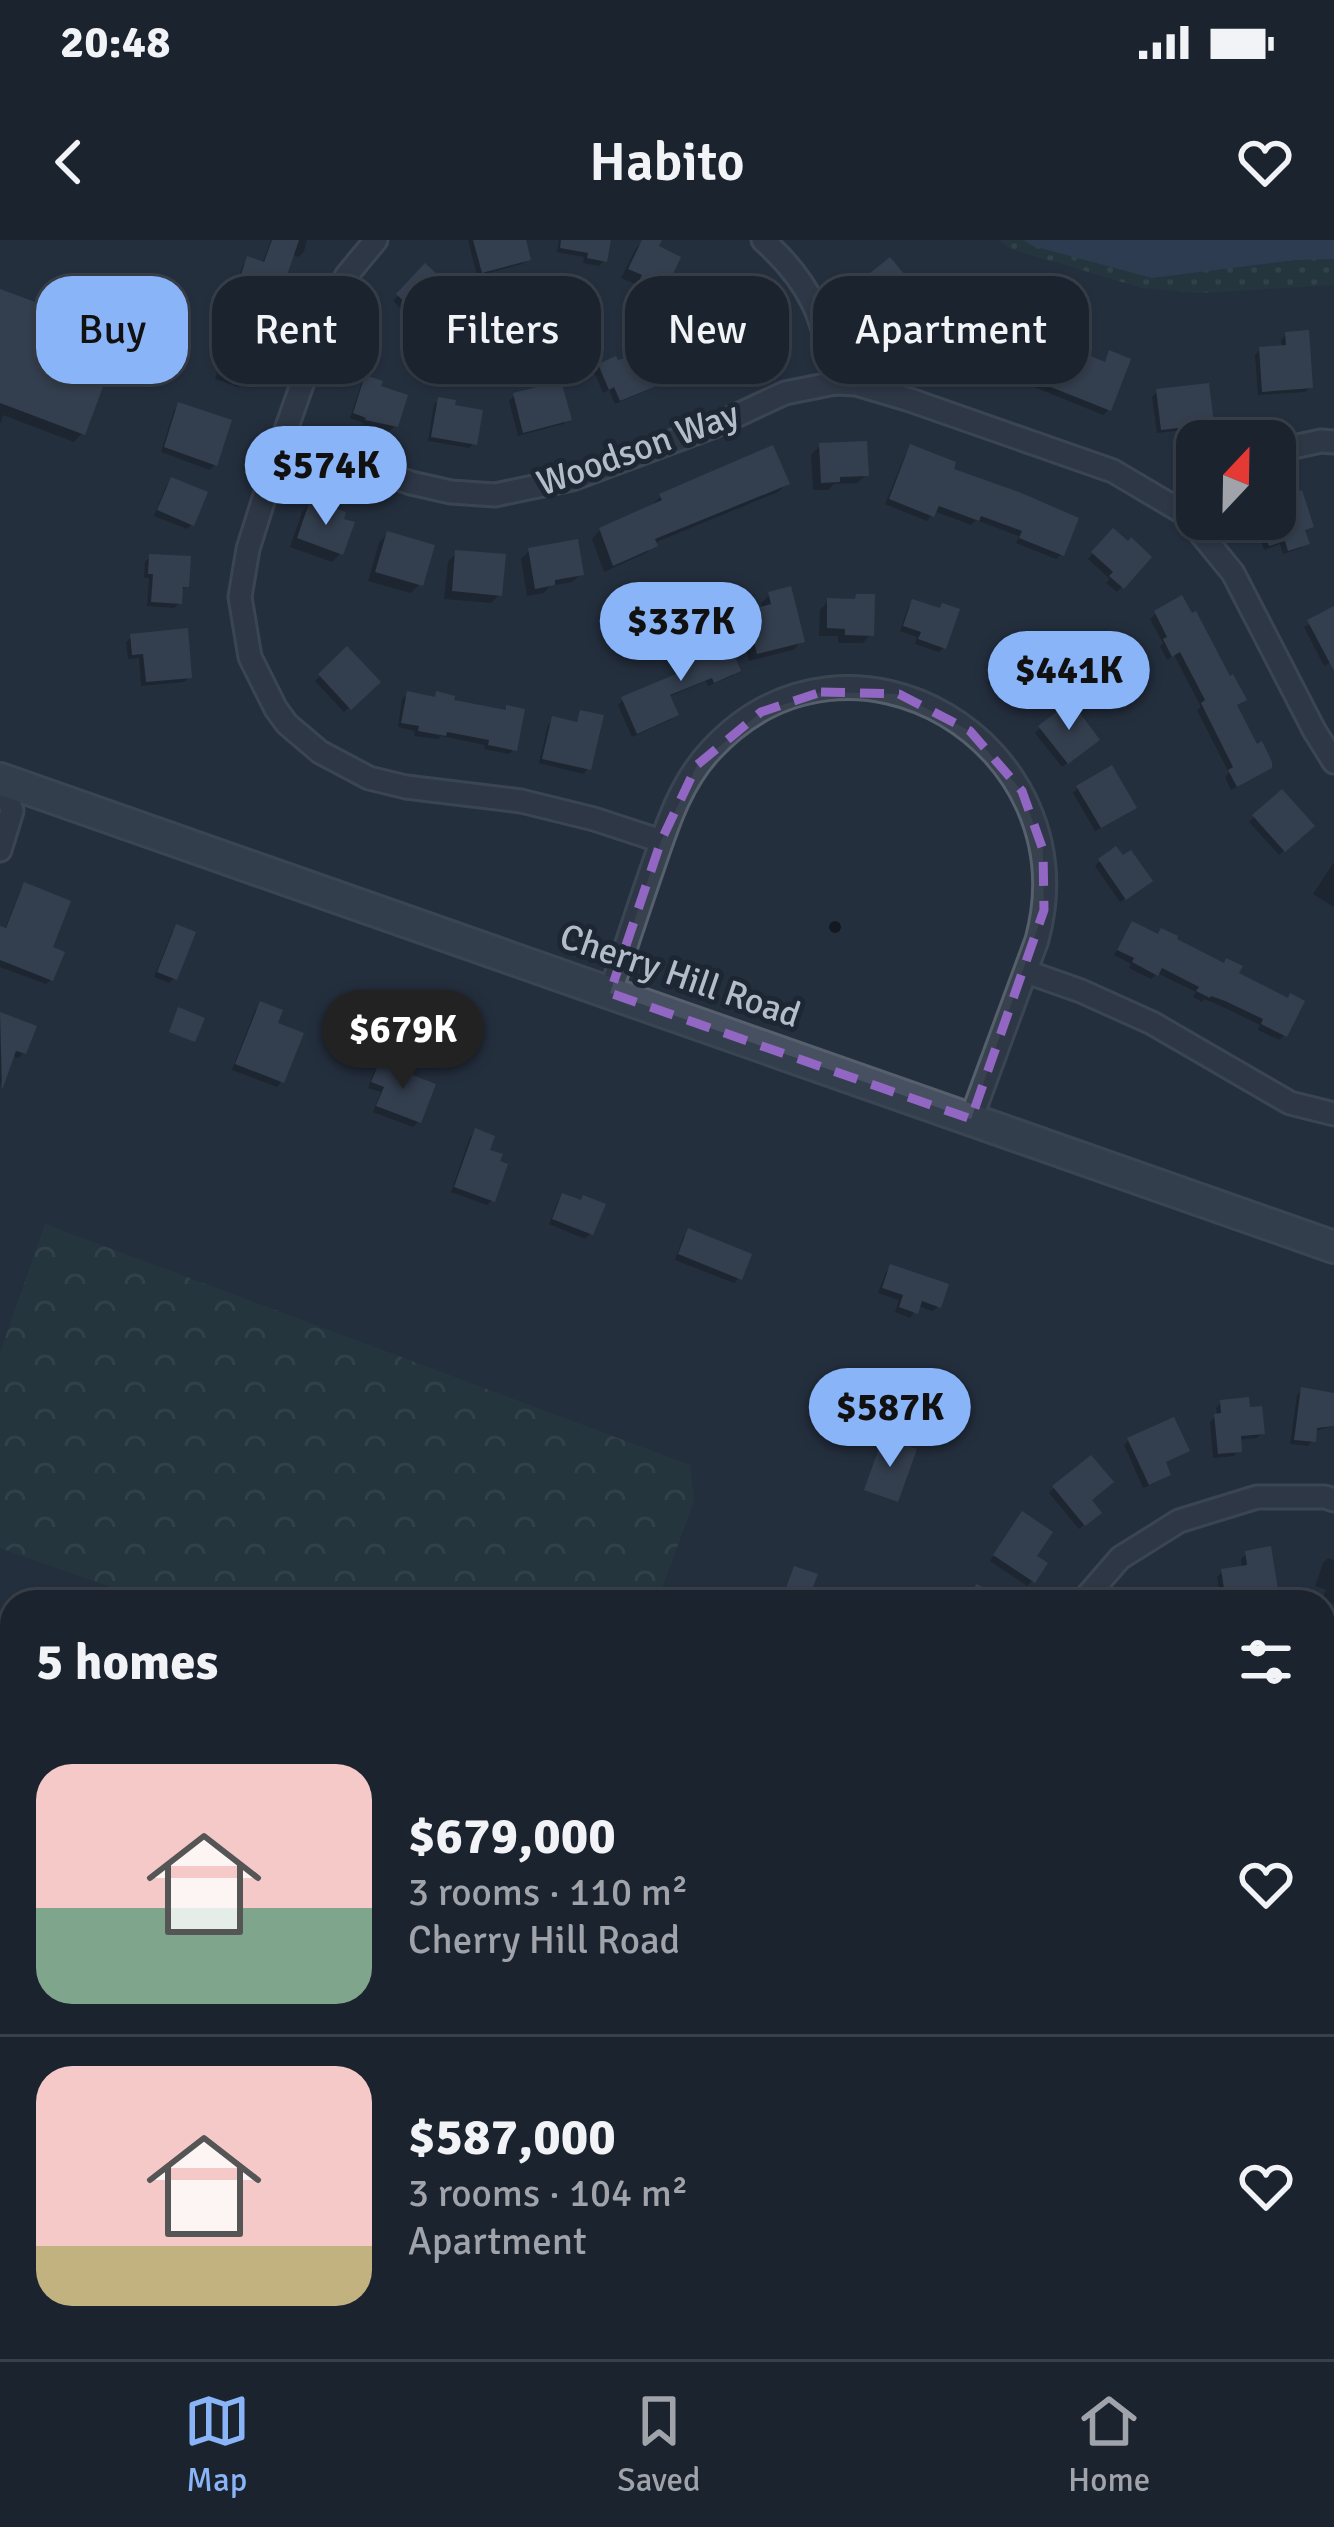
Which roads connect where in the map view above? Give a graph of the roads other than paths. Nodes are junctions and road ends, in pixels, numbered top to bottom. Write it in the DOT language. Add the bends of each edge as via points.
graph roads {
  1 [pos="376,240"];
  2 [pos="763,240"];
  3 [pos="813,303"];
  4 [pos="831,384"];
  5 [pos="856,384"];
  6 [pos="283,438"];
  7 [pos="1334,442"];
  8 [pos="1296,446"];
  9 [pos="1176,500"];
  10 [pos="1212,540"];
  11 [pos="1334,762"];
  12 [pos="1,781"];
  13 [pos="661,841"];
  14 [pos="0,850"];
  15 [pos="1027,972"];
  16 [pos="610,993"];
  17 [pos="1334,1114"];
  18 [pos="971,1119"];
  19 [pos="1334,1246"];
  20 [pos="1334,1500"];
  21 [pos="1092,1590"];
  1 -- 6 [label="street" via="331,304"];
  2 -- 3 [label="street"];
  4 -- 6 [label="street, Woodson Way" via="784,393 572,479 510,494 433,489"];
  5 -- 9 [label="street, Woodson Way"];
  6 -- 13 [label="street" via="240,597 250,657 287,724 369,778 521,801"];
  7 -- 8 [label="street"];
  10 -- 11 [label="street, Woodson Way"];
  12 -- 14 [label="street" via="12,812"];
  12 -- 16 [label="main road, Cherry Hill Road"];
  13 -- 15 [label="street" via="698,766 760,712 840,689 922,702 988,746 1033,813 1046,876"];
  13 -- 16 [label="street"];
  15 -- 17 [label="street" via="1152,1023 1290,1103"];
  15 -- 18 [label="street"];
  16 -- 18 [label="main road, Cherry Hill Road"];
  18 -- 19 [label="main road, Cherry Hill Road"];
  20 -- 21 [label="street" via="1257,1497 1179,1520 1120,1558"];
}
